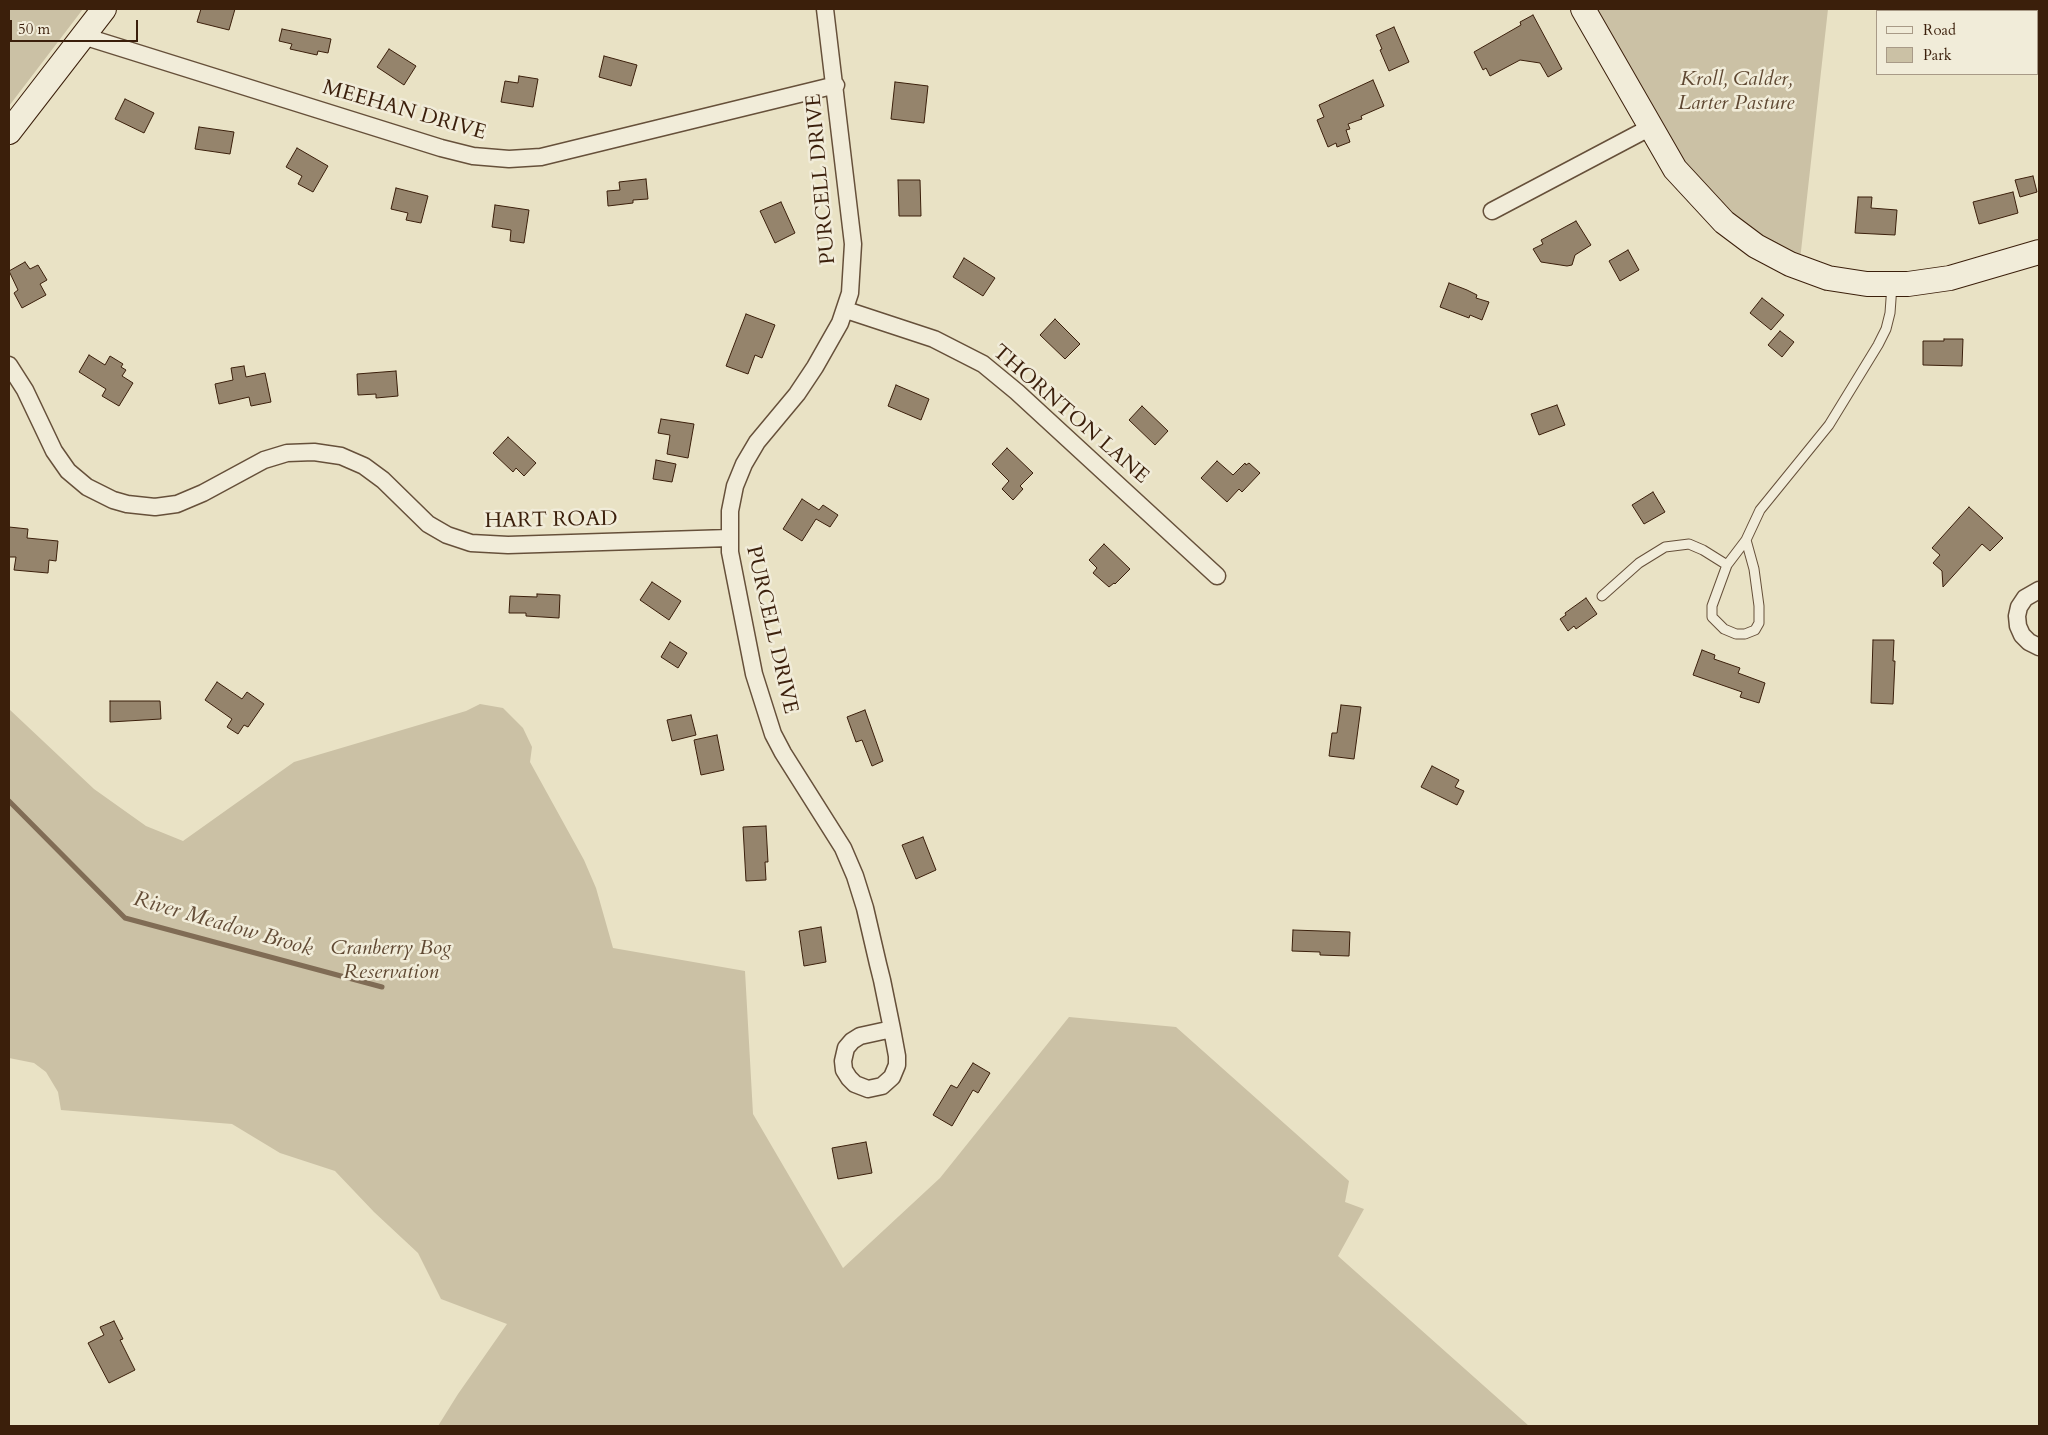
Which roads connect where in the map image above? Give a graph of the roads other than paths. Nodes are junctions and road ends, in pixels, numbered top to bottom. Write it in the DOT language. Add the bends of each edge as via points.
graph roads {
  1 [pos="104,9"];
  2 [pos="825,9"];
  3 [pos="1583,9"];
  4 [pos="83,36"];
  5 [pos="836,85"];
  6 [pos="1651,127"];
  7 [pos="9,132"];
  8 [pos="1492,211"];
  9 [pos="2039,252"];
  10 [pos="1892,284"];
  11 [pos="846,310"];
  12 [pos="9,365"];
  13 [pos="729,538"];
  14 [pos="1746,540"];
  15 [pos="1727,565"];
  16 [pos="1217,576"];
  17 [pos="2039,590"];
  18 [pos="1602,596"];
  19 [pos="2039,647"];
  20 [pos="892,1029"];
  1 -- 4 [label="main road"];
  2 -- 5 [label="street, PURCELL DRIVE"];
  3 -- 6 [label="main road"];
  4 -- 5 [label="street, MEEHAN DRIVE" via="441,148 473,156 509,159 541,157"];
  4 -- 7 [label="main road"];
  5 -- 11 [label="street, PURCELL DRIVE" via="853,244"];
  6 -- 8 [label="street"];
  6 -- 10 [label="main road" via="1675,169 1698,196 1724,222 1756,246 1790,264 1828,278"];
  9 -- 10 [label="main road" via="1950,278"];
  10 -- 14 [label="lane" via="1890,313 1878,345 1829,425 1760,510"];
  11 -- 13 [label="street, PURCELL DRIVE" via="815,367 757,442 744,464 732,498"];
  11 -- 16 [label="street, THORNTON LANE" via="934,339 983,364"];
  12 -- 13 [label="street, HART ROAD" via="25,390 54,451 68,471 87,487 127,504 155,507 177,504 264,460 287,453 314,452 341,456 364,466 428,524 446,535 472,543 508,545"];
  13 -- 20 [label="street, PURCELL DRIVE" via="734,581 766,715 782,753 837,836 849,861 867,917"];
  14 -- 15 [label="lane"];
  14 -- 15 [label="lane" via="1754,569 1759,623 1755,630 1746,634 1724,629 1712,617 1712,606"];
  15 -- 18 [label="lane" via="1688,544 1665,547 1639,563"];
  17 -- 19 [label="street" via="2025,598 2017,616 2022,635"];
}
